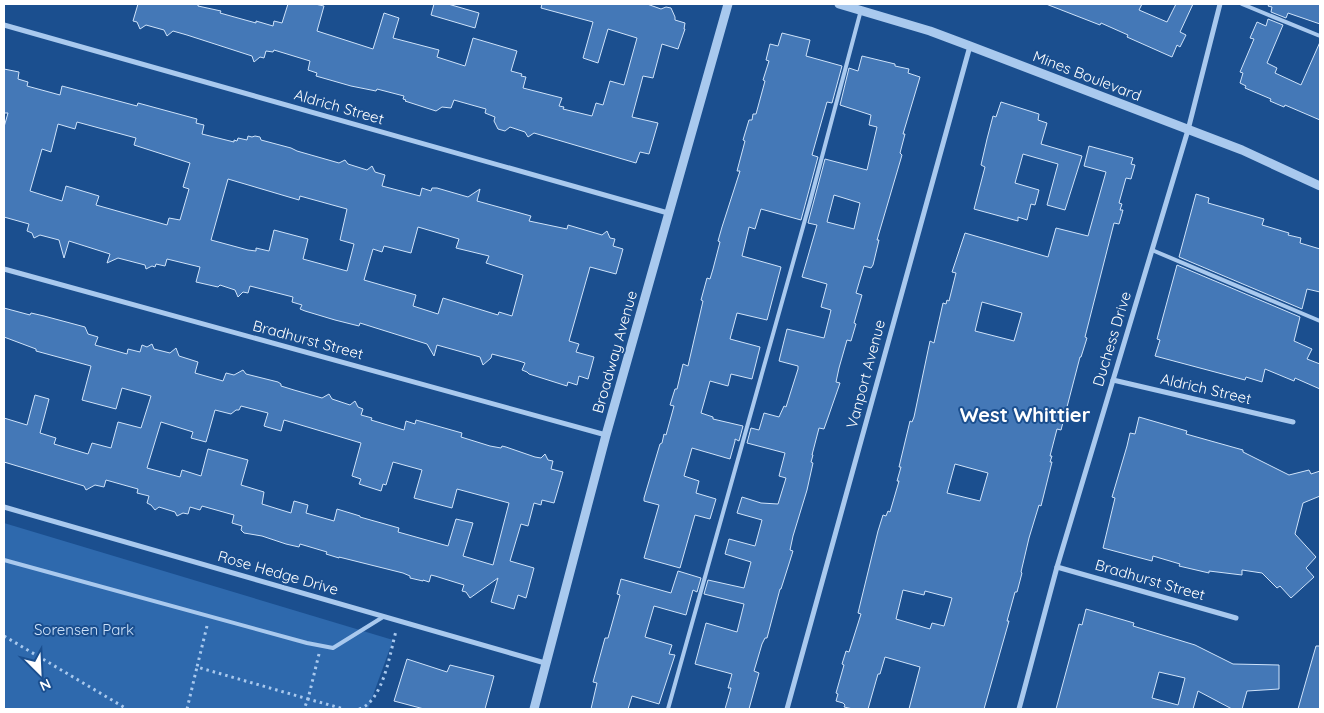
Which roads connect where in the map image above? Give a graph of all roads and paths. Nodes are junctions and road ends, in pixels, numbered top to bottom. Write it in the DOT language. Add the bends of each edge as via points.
graph roads {
  1 [pos="728,4"];
  2 [pos="839,4"];
  3 [pos="1220,4"];
  4 [pos="1242,4"];
  5 [pos="861,10"];
  6 [pos="4,24"];
  7 [pos="1320,36"];
  8 [pos="970,46"];
  9 [pos="1188,130"];
  10 [pos="1320,186"];
  11 [pos="668,213"];
  12 [pos="1152,250"];
  13 [pos="4,269"];
  14 [pos="1320,321"];
  15 [pos="1113,380"];
  16 [pos="1293,422"];
  17 [pos="606,435"];
  18 [pos="4,507"];
  19 [pos="4,560"];
  20 [pos="1056,567"];
  21 [pos="210,616"];
  22 [pos="384,616"];
  23 [pos="1236,618"];
  24 [pos="399,621"];
  25 [pos="4,636"];
  26 [pos="321,646"];
  27 [pos="546,663"];
  28 [pos="197,667"];
  29 [pos="308,699"];
  30 [pos="127,709"];
  31 [pos="187,709"];
  32 [pos="304,709"];
  33 [pos="344,709"];
  34 [pos="359,709"];
  35 [pos="534,709"];
  36 [pos="668,709"];
  37 [pos="786,709"];
  38 [pos="1019,709"];
  1 -- 11 [label="street, Broadway Avenue"];
  2 -- 5 [label="street, Mines Boulevard"];
  3 -- 9 [label="street, Duchess Drive"];
  4 -- 7 [label="lane"];
  5 -- 8 [label="street, Mines Boulevard"];
  5 -- 36 [label="lane"];
  6 -- 11 [label="street, Aldrich Street"];
  8 -- 9 [label="street, Mines Boulevard"];
  8 -- 37 [label="street, Vanport Avenue"];
  9 -- 10 [label="street, Mines Boulevard" via="1242,150"];
  9 -- 12 [label="street, Duchess Drive"];
  11 -- 17 [label="street, Broadway Avenue"];
  12 -- 14 [label="lane"];
  12 -- 15 [label="street, Duchess Drive"];
  13 -- 17 [label="street, Bradhurst Street"];
  15 -- 16 [label="street, Aldrich Street"];
  15 -- 20 [label="street, Duchess Drive"];
  17 -- 27 [label="street, Broadway Avenue"];
  18 -- 22 [label="street, Rose Hedge Drive"];
  19 -- 21 [label="lane"];
  20 -- 23 [label="street, Bradhurst Street"];
  20 -- 38 [label="street, Duchess Drive"];
  21 -- 26 [label="lane"];
  21 -- 28 [label="path"];
  22 -- 24 [label="street, Rose Hedge Drive"];
  22 -- 26 [label="lane" via="333,648"];
  24 -- 27 [label="street, Rose Hedge Drive"];
  24 -- 34 [label="path" via="380,687 374,698"];
  25 -- 30 [label="path"];
  26 -- 29 [label="path"];
  27 -- 35 [label="street, Broadway Avenue"];
  28 -- 29 [label="path"];
  28 -- 31 [label="path"];
  29 -- 32 [label="path"];
  29 -- 33 [label="path"];
}
